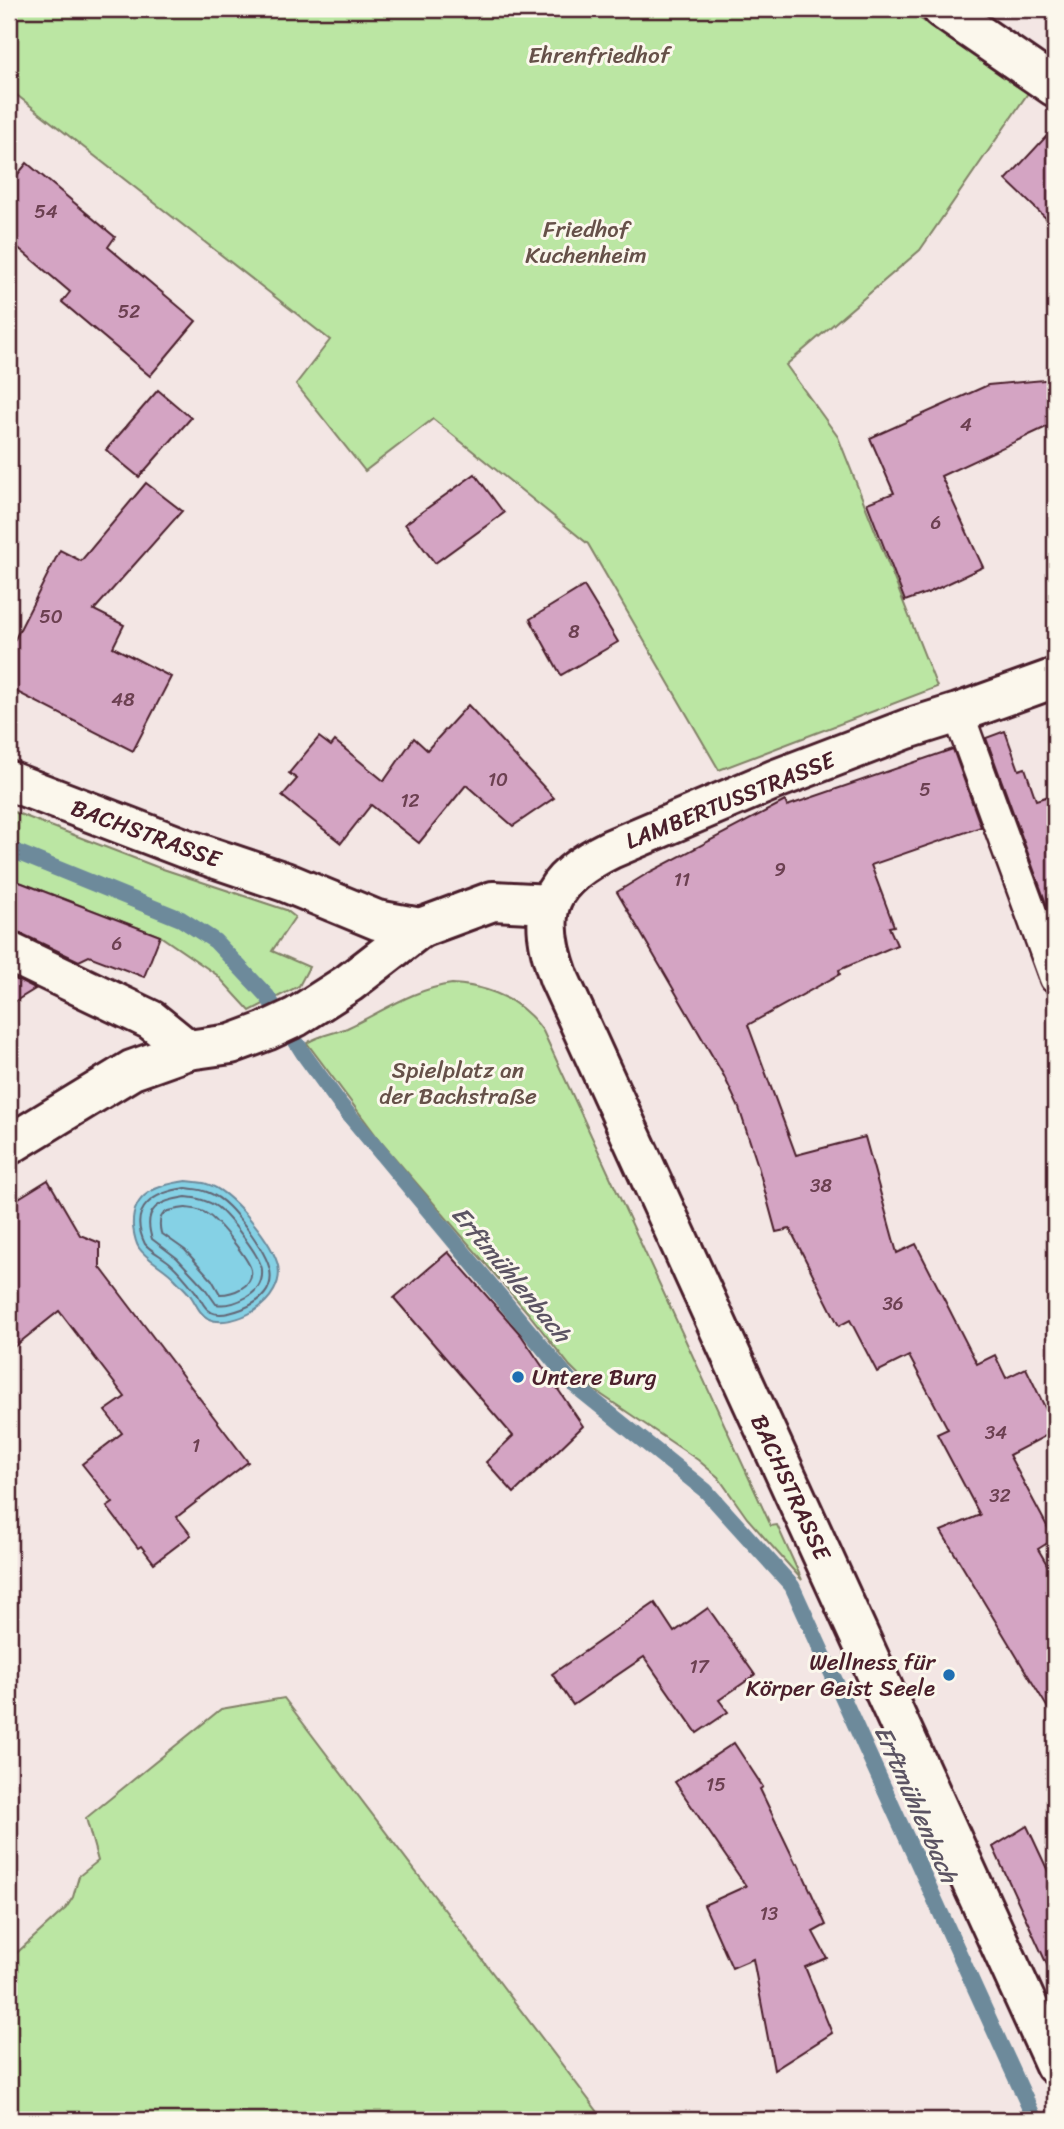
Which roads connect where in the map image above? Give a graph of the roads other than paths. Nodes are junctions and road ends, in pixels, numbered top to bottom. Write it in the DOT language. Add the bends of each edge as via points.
graph roads {
  1 [pos="942,9"];
  2 [pos="1055,87"];
  3 [pos="1055,678"];
  4 [pos="958,713"];
  5 [pos="9,781"];
  6 [pos="550,904"];
  7 [pos="420,928"];
  8 [pos="9,952"];
  9 [pos="1055,978"];
  10 [pos="188,1050"];
  11 [pos="9,1145"];
  12 [pos="1055,2065"];
  1 -- 2 [label="street"];
  3 -- 4 [label="street, LAMBERTUSSTRASSE"];
  4 -- 6 [label="street, LAMBERTUSSTRASSE" via="776,779 611,849 571,872"];
  4 -- 9 [label="lane"];
  5 -- 7 [label="street, BACHSTRASSE" via="377,920"];
  6 -- 7 [label="street" via="494,901"];
  6 -- 12 [label="street, BACHSTRASSE" via="547,938 559,978"];
  7 -- 10 [label="street" via="349,983 281,1024 231,1044"];
  8 -- 10 [label="street" via="151,1020"];
  10 -- 11 [label="street" via="132,1070"];
}
